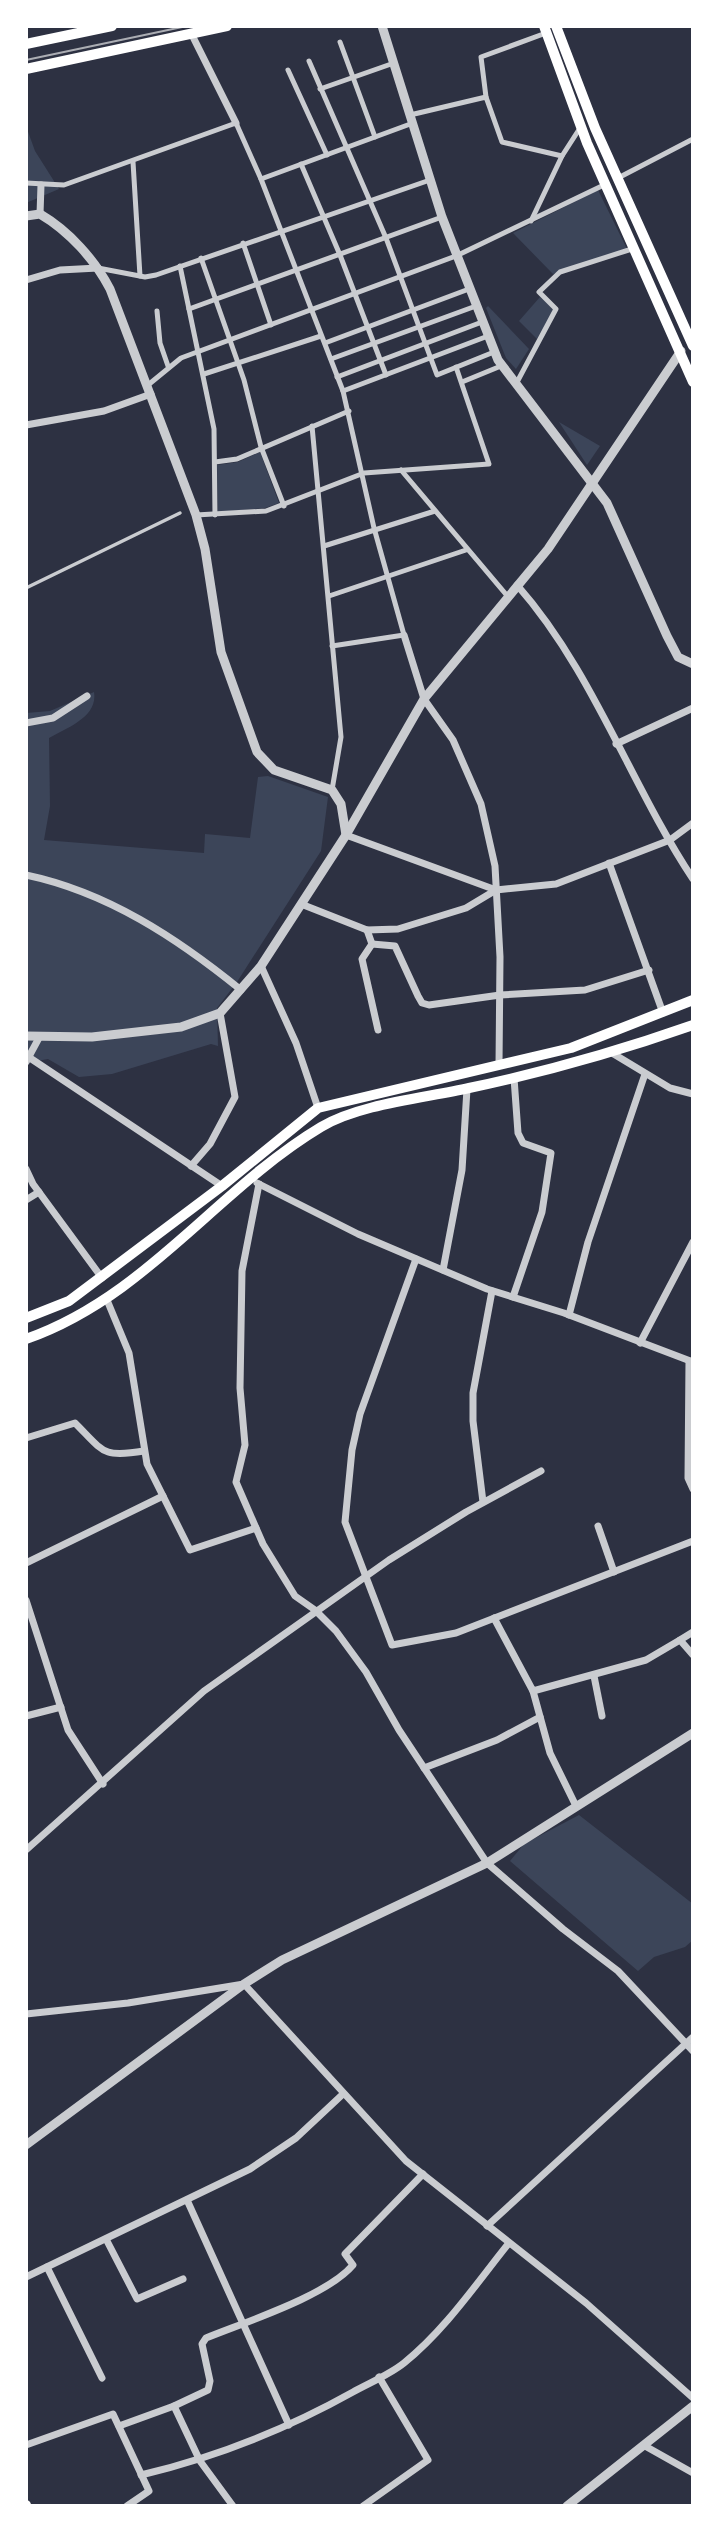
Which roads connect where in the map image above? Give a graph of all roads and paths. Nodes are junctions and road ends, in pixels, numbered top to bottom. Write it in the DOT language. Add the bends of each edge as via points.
graph roads {
  1 [pos="112,26"];
  2 [pos="227,26"];
  3 [pos="383,26"];
  4 [pos="549,28"];
  5 [pos="192,35"];
  6 [pos="340,42"];
  7 [pos="26,44"];
  8 [pos="309,61"];
  9 [pos="394,63"];
  10 [pos="26,69"];
  11 [pos="288,70"];
  12 [pos="353,77"];
  13 [pos="320,89"];
  14 [pos="486,97"];
  15 [pos="411,119"];
  16 [pos="236,122"];
  17 [pos="581,126"];
  18 [pos="375,136"];
  19 [pos="693,139"];
  20 [pos="346,148"];
  21 [pos="327,155"];
  22 [pos="562,156"];
  23 [pos="133,162"];
  24 [pos="301,164"];
  25 [pos="617,178"];
  26 [pos="261,179"];
  27 [pos="430,180"];
  28 [pos="26,183"];
  29 [pos="606,184"];
  30 [pos="41,185"];
  31 [pos="369,199"];
  32 [pos="40,214"];
  33 [pos="324,215"];
  34 [pos="26,216"];
  35 [pos="442,217"];
  36 [pos="531,221"];
  37 [pos="280,230"];
  38 [pos="386,238"];
  39 [pos="243,243"];
  40 [pos="635,248"];
  41 [pos="341,255"];
  42 [pos="456,256"];
  43 [pos="201,258"];
  44 [pos="180,266"];
  45 [pos="98,268"];
  46 [pos="296,270"];
  47 [pos="140,276"];
  48 [pos="401,278"];
  49 [pos="26,280"];
  50 [pos="257,285"];
  51 [pos="469,289"];
  52 [pos="356,295"];
  53 [pos="214,300"];
  54 [pos="476,306"];
  55 [pos="188,309"];
  56 [pos="413,310"];
  57 [pos="157,311"];
  58 [pos="311,311"];
  59 [pos="482,322"];
  60 [pos="271,325"];
  61 [pos="368,327"];
  62 [pos="419,328"];
  63 [pos="690,329"];
  64 [pos="321,335"];
  65 [pos="488,336"];
  66 [pos="229,340"];
  67 [pos="325,343"];
  68 [pos="425,343"];
  69 [pos="374,344"];
  70 [pos="693,346"];
  71 [pos="198,351"];
  72 [pos="681,351"];
  73 [pos="494,352"];
  74 [pos="331,359"];
  75 [pos="431,359"];
  76 [pos="380,360"];
  77 [pos="236,362"];
  78 [pos="168,366"];
  79 [pos="501,366"];
  80 [pos="456,367"];
  81 [pos="204,374"];
  82 [pos="386,375"];
  83 [pos="337,377"];
  84 [pos="463,382"];
  85 [pos="693,382"];
  86 [pos="516,385"];
  87 [pos="149,390"];
  88 [pos="343,391"];
  89 [pos="349,411"];
  90 [pos="26,425"];
  91 [pos="312,426"];
  92 [pos="261,447"];
  93 [pos="215,462"];
  94 [pos="401,470"];
  95 [pos="364,473"];
  96 [pos="592,481"];
  97 [pos="318,493"];
  98 [pos="284,506"];
  99 [pos="435,511"];
  100 [pos="180,513"];
  101 [pos="196,515"];
  102 [pos="215,515"];
  103 [pos="374,528"];
  104 [pos="324,546"];
  105 [pos="466,550"];
  106 [pos="387,578"];
  107 [pos="517,585"];
  108 [pos="26,588"];
  109 [pos="329,596"];
  110 [pos="509,598"];
  111 [pos="404,635"];
  112 [pos="332,646"];
  113 [pos="693,664"];
  114 [pos="87,696"];
  115 [pos="424,699"];
  116 [pos="693,708"];
  117 [pos="26,723"];
  118 [pos="616,744"];
  119 [pos="332,790"];
  120 [pos="693,823"];
  121 [pos="346,835"];
  122 [pos="667,841"];
  123 [pos="609,863"];
  124 [pos="26,875"];
  125 [pos="693,879"];
  126 [pos="496,890"];
  127 [pos="301,904"];
  128 [pos="367,930"];
  129 [pos="372,944"];
  130 [pos="261,966"];
  131 [pos="649,970"];
  132 [pos="241,990"];
  133 [pos="500,995"];
  134 [pos="693,1000"];
  135 [pos="220,1013"];
  136 [pos="663,1013"];
  137 [pos="693,1025"];
  138 [pos="378,1030"];
  139 [pos="26,1036"];
  140 [pos="40,1036"];
  141 [pos="612,1054"];
  142 [pos="28,1060"];
  143 [pos="499,1065"];
  144 [pos="645,1074"];
  145 [pos="514,1078"];
  146 [pos="467,1089"];
  147 [pos="693,1094"];
  148 [pos="318,1108"];
  149 [pos="191,1166"];
  150 [pos="26,1169"];
  151 [pos="254,1182"];
  152 [pos="222,1186"];
  153 [pos="39,1192"];
  154 [pos="26,1200"];
  155 [pos="693,1241"];
  156 [pos="416,1259"];
  157 [pos="443,1270"];
  158 [pos="102,1278"];
  159 [pos="492,1291"];
  160 [pos="513,1297"];
  161 [pos="107,1300"];
  162 [pos="569,1315"];
  163 [pos="26,1318"];
  164 [pos="26,1339"];
  165 [pos="640,1343"];
  166 [pos="691,1361"];
  167 [pos="26,1438"];
  168 [pos="144,1451"];
  169 [pos="541,1471"];
  170 [pos="693,1489"];
  171 [pos="163,1496"];
  172 [pos="483,1502"];
  173 [pos="598,1526"];
  174 [pos="256,1528"];
  175 [pos="693,1541"];
  176 [pos="26,1563"];
  177 [pos="614,1572"];
  178 [pos="366,1576"];
  179 [pos="26,1600"];
  180 [pos="315,1610"];
  181 [pos="494,1618"];
  182 [pos="693,1632"];
  183 [pos="680,1640"];
  184 [pos="693,1655"];
  185 [pos="594,1676"];
  186 [pos="533,1691"];
  187 [pos="61,1707"];
  188 [pos="26,1716"];
  189 [pos="602,1716"];
  190 [pos="540,1717"];
  191 [pos="693,1732"];
  192 [pos="424,1768"];
  193 [pos="103,1784"];
  194 [pos="576,1806"];
  195 [pos="26,1850"];
  196 [pos="486,1863"];
  197 [pos="244,1984"];
  198 [pos="26,2014"];
  199 [pos="693,2038"];
  200 [pos="685,2044"];
  201 [pos="693,2051"];
  202 [pos="343,2094"];
  203 [pos="26,2145"];
  204 [pos="423,2175"];
  205 [pos="187,2200"];
  206 [pos="487,2226"];
  207 [pos="106,2239"];
  208 [pos="509,2243"];
  209 [pos="47,2267"];
  210 [pos="26,2277"];
  211 [pos="183,2279"];
  212 [pos="244,2322"];
  213 [pos="379,2377"];
  214 [pos="102,2378"];
  215 [pos="693,2398"];
  216 [pos="174,2406"];
  217 [pos="693,2406"];
  218 [pos="289,2425"];
  219 [pos="118,2426"];
  220 [pos="26,2445"];
  221 [pos="645,2445"];
  222 [pos="200,2461"];
  223 [pos="693,2473"];
  224 [pos="141,2475"];
  225 [pos="127,2506"];
  226 [pos="233,2506"];
  227 [pos="363,2506"];
  228 [pos="567,2506"];
  1 -- 7 [label="main road"];
  2 -- 5 [label="main road"];
  3 -- 9 [label="street"];
  4 -- 14 [label="street" via="481,57"];
  4 -- 17 [label="main road"];
  4 -- 25 [label="main road"];
  5 -- 10 [label="main road"];
  5 -- 16 [label="street"];
  6 -- 12 [label="street"];
  8 -- 13 [label="street"];
  9 -- 12 [label="street"];
  9 -- 15 [label="street"];
  11 -- 21 [label="street"];
  12 -- 13 [label="street"];
  12 -- 18 [label="street"];
  13 -- 20 [label="street"];
  14 -- 15 [label="street"];
  14 -- 22 [label="street" via="502,142"];
  15 -- 18 [label="street"];
  15 -- 27 [label="street"];
  16 -- 23 [label="street"];
  16 -- 26 [label="street"];
  17 -- 22 [label="street"];
  17 -- 29 [label="main road"];
  18 -- 20 [label="street"];
  19 -- 25 [label="street"];
  20 -- 21 [label="street"];
  20 -- 31 [label="street"];
  21 -- 24 [label="street"];
  22 -- 36 [label="street"];
  23 -- 30 [label="street" via="64,185"];
  23 -- 47 [label="street"];
  24 -- 26 [label="street"];
  24 -- 33 [label="street"];
  25 -- 63 [label="main road"];
  26 -- 37 [label="street"];
  27 -- 31 [label="street"];
  27 -- 35 [label="street"];
  28 -- 30 [label="street"];
  29 -- 36 [label="street"];
  29 -- 40 [label="main road"];
  30 -- 32 [label="street"];
  31 -- 33 [label="street"];
  31 -- 38 [label="street"];
  32 -- 34 [label="street"];
  32 -- 45 [label="street"];
  33 -- 37 [label="street"];
  33 -- 41 [label="street"];
  35 -- 38 [label="street"];
  35 -- 42 [label="street"];
  36 -- 42 [label="street"];
  37 -- 39 [label="street"];
  37 -- 46 [label="street"];
  38 -- 41 [label="street"];
  38 -- 48 [label="street"];
  39 -- 43 [label="street"];
  39 -- 50 [label="street"];
  40 -- 72 [label="main road"];
  40 -- 86 [label="street" via="560,272 539,292 556,309"];
  41 -- 46 [label="street"];
  41 -- 52 [label="street"];
  42 -- 48 [label="street"];
  42 -- 51 [label="street"];
  43 -- 44 [label="street"];
  43 -- 53 [label="street"];
  44 -- 47 [label="street" via="151,277"];
  44 -- 55 [label="street"];
  45 -- 47 [label="street"];
  45 -- 49 [label="street" via="60,270"];
  45 -- 87 [label="street"];
  46 -- 50 [label="street"];
  46 -- 58 [label="street"];
  48 -- 52 [label="street"];
  48 -- 56 [label="street"];
  50 -- 53 [label="street"];
  50 -- 60 [label="street"];
  51 -- 54 [label="street"];
  51 -- 56 [label="street"];
  52 -- 58 [label="street"];
  52 -- 61 [label="street"];
  53 -- 55 [label="street"];
  53 -- 66 [label="street"];
  54 -- 59 [label="street"];
  54 -- 62 [label="street"];
  55 -- 71 [label="street"];
  56 -- 61 [label="street"];
  56 -- 62 [label="street"];
  57 -- 78 [label="street"];
  58 -- 60 [label="street"];
  58 -- 64 [label="street"];
  59 -- 65 [label="street"];
  59 -- 68 [label="street"];
  60 -- 66 [label="street"];
  61 -- 67 [label="street"];
  61 -- 69 [label="street"];
  62 -- 68 [label="street"];
  62 -- 69 [label="street"];
  63 -- 70 [label="main road"];
  64 -- 67 [label="street"];
  64 -- 77 [label="street"];
  65 -- 73 [label="street"];
  65 -- 75 [label="street"];
  66 -- 71 [label="street"];
  66 -- 77 [label="street"];
  67 -- 74 [label="street"];
  68 -- 75 [label="street"];
  68 -- 76 [label="street"];
  69 -- 74 [label="street"];
  69 -- 76 [label="street"];
  71 -- 78 [label="street"];
  71 -- 81 [label="street"];
  72 -- 85 [label="main road"];
  72 -- 96 [label="street"];
  73 -- 79 [label="street"];
  73 -- 80 [label="street"];
  74 -- 83 [label="street"];
  75 -- 80 [label="street" via="437,375"];
  75 -- 82 [label="street"];
  76 -- 82 [label="street"];
  76 -- 83 [label="street"];
  77 -- 81 [label="street"];
  77 -- 92 [label="street"];
  78 -- 87 [label="street"];
  79 -- 84 [label="street"];
  79 -- 86 [label="street"];
  80 -- 84 [label="street"];
  81 -- 93 [label="street"];
  82 -- 88 [label="street"];
  83 -- 88 [label="street"];
  84 -- 94 [label="street" via="489,464"];
  86 -- 96 [label="street"];
  87 -- 90 [label="street" via="104,411"];
  87 -- 101 [label="street"];
  88 -- 89 [label="street"];
  89 -- 91 [label="street"];
  89 -- 95 [label="street"];
  91 -- 92 [label="street"];
  91 -- 97 [label="street"];
  92 -- 93 [label="street" via="237,459"];
  92 -- 98 [label="street"];
  93 -- 102 [label="street"];
  94 -- 95 [label="street"];
  94 -- 99 [label="street"];
  95 -- 97 [label="street"];
  95 -- 103 [label="street"];
  96 -- 107 [label="street" via="548,549"];
  96 -- 113 [label="street" via="607,503 678,657"];
  97 -- 98 [label="street"];
  97 -- 104 [label="street"];
  98 -- 102 [label="street"];
  99 -- 103 [label="street"];
  99 -- 105 [label="street"];
  100 -- 108 [label="lane"];
  101 -- 102 [label="street"];
  101 -- 119 [label="street" via="221,652 257,752 274,770"];
  103 -- 104 [label="street"];
  103 -- 106 [label="street"];
  104 -- 109 [label="street"];
  105 -- 106 [label="street"];
  105 -- 110 [label="street"];
  106 -- 109 [label="street"];
  106 -- 111 [label="street"];
  107 -- 110 [label="street"];
  107 -- 118 [label="street" via="546,617"];
  109 -- 112 [label="street"];
  110 -- 115 [label="street"];
  111 -- 112 [label="street"];
  111 -- 115 [label="street"];
  112 -- 119 [label="street" via="341,737"];
  114 -- 117 [label="street" via="53,718"];
  115 -- 121 [label="street"];
  115 -- 126 [label="street" via="453,740 481,803"];
  116 -- 118 [label="street"];
  118 -- 122 [label="street"];
  119 -- 121 [label="street" via="341,804"];
  120 -- 122 [label="street"];
  121 -- 126 [label="street"];
  121 -- 127 [label="street"];
  122 -- 123 [label="street"];
  122 -- 125 [label="street"];
  123 -- 126 [label="street" via="556,884"];
  123 -- 131 [label="street"];
  124 -- 132 [label="street" via="77,889 119,908 185,947"];
  126 -- 128 [label="street" via="466,908 398,929"];
  126 -- 133 [label="street"];
  127 -- 128 [label="street"];
  127 -- 130 [label="street"];
  128 -- 129 [label="street"];
  129 -- 133 [label="street" via="396,946 422,1003"];
  129 -- 138 [label="street" via="362,959"];
  130 -- 132 [label="street"];
  130 -- 148 [label="street" via="296,1043"];
  131 -- 133 [label="street" via="585,989"];
  131 -- 136 [label="street"];
  132 -- 135 [label="street"];
  133 -- 143 [label="street"];
  134 -- 136 [label="main road"];
  135 -- 140 [label="street" via="181,1027 92,1037"];
  135 -- 149 [label="street" via="235,1097 210,1144"];
  136 -- 143 [label="main road" via="571,1048"];
  137 -- 141 [label="main road"];
  139 -- 140 [label="street"];
  140 -- 142 [label="street"];
  141 -- 144 [label="street"];
  141 -- 145 [label="main road"];
  142 -- 149 [label="street"];
  143 -- 148 [label="main road"];
  144 -- 147 [label="street"];
  144 -- 162 [label="street" via="587,1242"];
  145 -- 146 [label="main road"];
  145 -- 160 [label="street" via="518,1133 523,1143 551,1153 542,1212"];
  146 -- 151 [label="main road" via="381,1105 322,1126"];
  146 -- 157 [label="street" via="462,1170"];
  148 -- 152 [label="main road"];
  149 -- 152 [label="street"];
  150 -- 153 [label="street"];
  151 -- 156 [label="street"];
  151 -- 161 [label="main road"];
  151 -- 174 [label="street" via="242,1271 240,1388 245,1445 236,1482"];
  152 -- 158 [label="main road"];
  153 -- 154 [label="street"];
  153 -- 158 [label="street"];
  155 -- 165 [label="street"];
  156 -- 157 [label="street"];
  156 -- 178 [label="street" via="360,1414 352,1450 345,1522"];
  157 -- 159 [label="street"];
  158 -- 163 [label="main road" via="69,1301"];
  159 -- 160 [label="street"];
  159 -- 172 [label="street" via="473,1393 472,1421"];
  160 -- 162 [label="street"];
  161 -- 164 [label="main road"];
  161 -- 168 [label="street" via="129,1353"];
  162 -- 165 [label="street"];
  165 -- 166 [label="street"];
  166 -- 170 [label="street" via="688,1478"];
  167 -- 168 [label="street" via="75,1423 104,1452 115,1456"];
  168 -- 171 [label="street"];
  169 -- 172 [label="street"];
  171 -- 174 [label="street" via="190,1550"];
  171 -- 176 [label="street"];
  172 -- 178 [label="street"];
  173 -- 177 [label="street"];
  174 -- 180 [label="street" via="295,1596"];
  175 -- 177 [label="street"];
  177 -- 181 [label="street"];
  178 -- 180 [label="street"];
  178 -- 181 [label="street" via="392,1645 456,1633"];
  179 -- 187 [label="street"];
  180 -- 192 [label="street" via="366,1672"];
  180 -- 193 [label="street" via="204,1691"];
  181 -- 186 [label="street"];
  182 -- 183 [label="street"];
  183 -- 184 [label="street"];
  183 -- 185 [label="street" via="646,1660"];
  185 -- 186 [label="street"];
  185 -- 189 [label="street"];
  186 -- 190 [label="street"];
  187 -- 188 [label="street"];
  187 -- 193 [label="street" via="68,1730"];
  190 -- 192 [label="street" via="497,1740"];
  190 -- 194 [label="street" via="550,1753"];
  191 -- 194 [label="street"];
  192 -- 196 [label="street"];
  193 -- 195 [label="street"];
  194 -- 196 [label="street"];
  196 -- 197 [label="street" via="282,1960"];
  196 -- 200 [label="street" via="618,1971"];
  197 -- 198 [label="street"];
  197 -- 202 [label="street"];
  197 -- 203 [label="street"];
  199 -- 200 [label="street"];
  200 -- 201 [label="street"];
  200 -- 206 [label="street"];
  202 -- 204 [label="street"];
  202 -- 205 [label="street" via="296,2138 250,2169"];
  204 -- 206 [label="street"];
  204 -- 212 [label="street" via="345,2254 353,2265 349,2270 323,2288"];
  205 -- 207 [label="street"];
  205 -- 212 [label="street"];
  206 -- 208 [label="street"];
  207 -- 209 [label="street"];
  207 -- 211 [label="street" via="137,2298"];
  208 -- 213 [label="street" via="438,2331 402,2364"];
  208 -- 215 [label="street" via="586,2303"];
  209 -- 210 [label="street"];
  209 -- 214 [label="street"];
  212 -- 216 [label="street" via="206,2338 202,2344 211,2381 208,2390"];
  212 -- 218 [label="street"];
  213 -- 218 [label="street"];
  213 -- 227 [label="street" via="428,2460"];
  216 -- 219 [label="street"];
  216 -- 222 [label="street"];
  217 -- 221 [label="street"];
  218 -- 222 [label="street"];
  219 -- 220 [label="street" via="113,2414"];
  219 -- 224 [label="street"];
  221 -- 223 [label="street"];
  221 -- 228 [label="street"];
  222 -- 224 [label="street"];
  222 -- 226 [label="street"];
  224 -- 225 [label="street" via="149,2491"];
}
